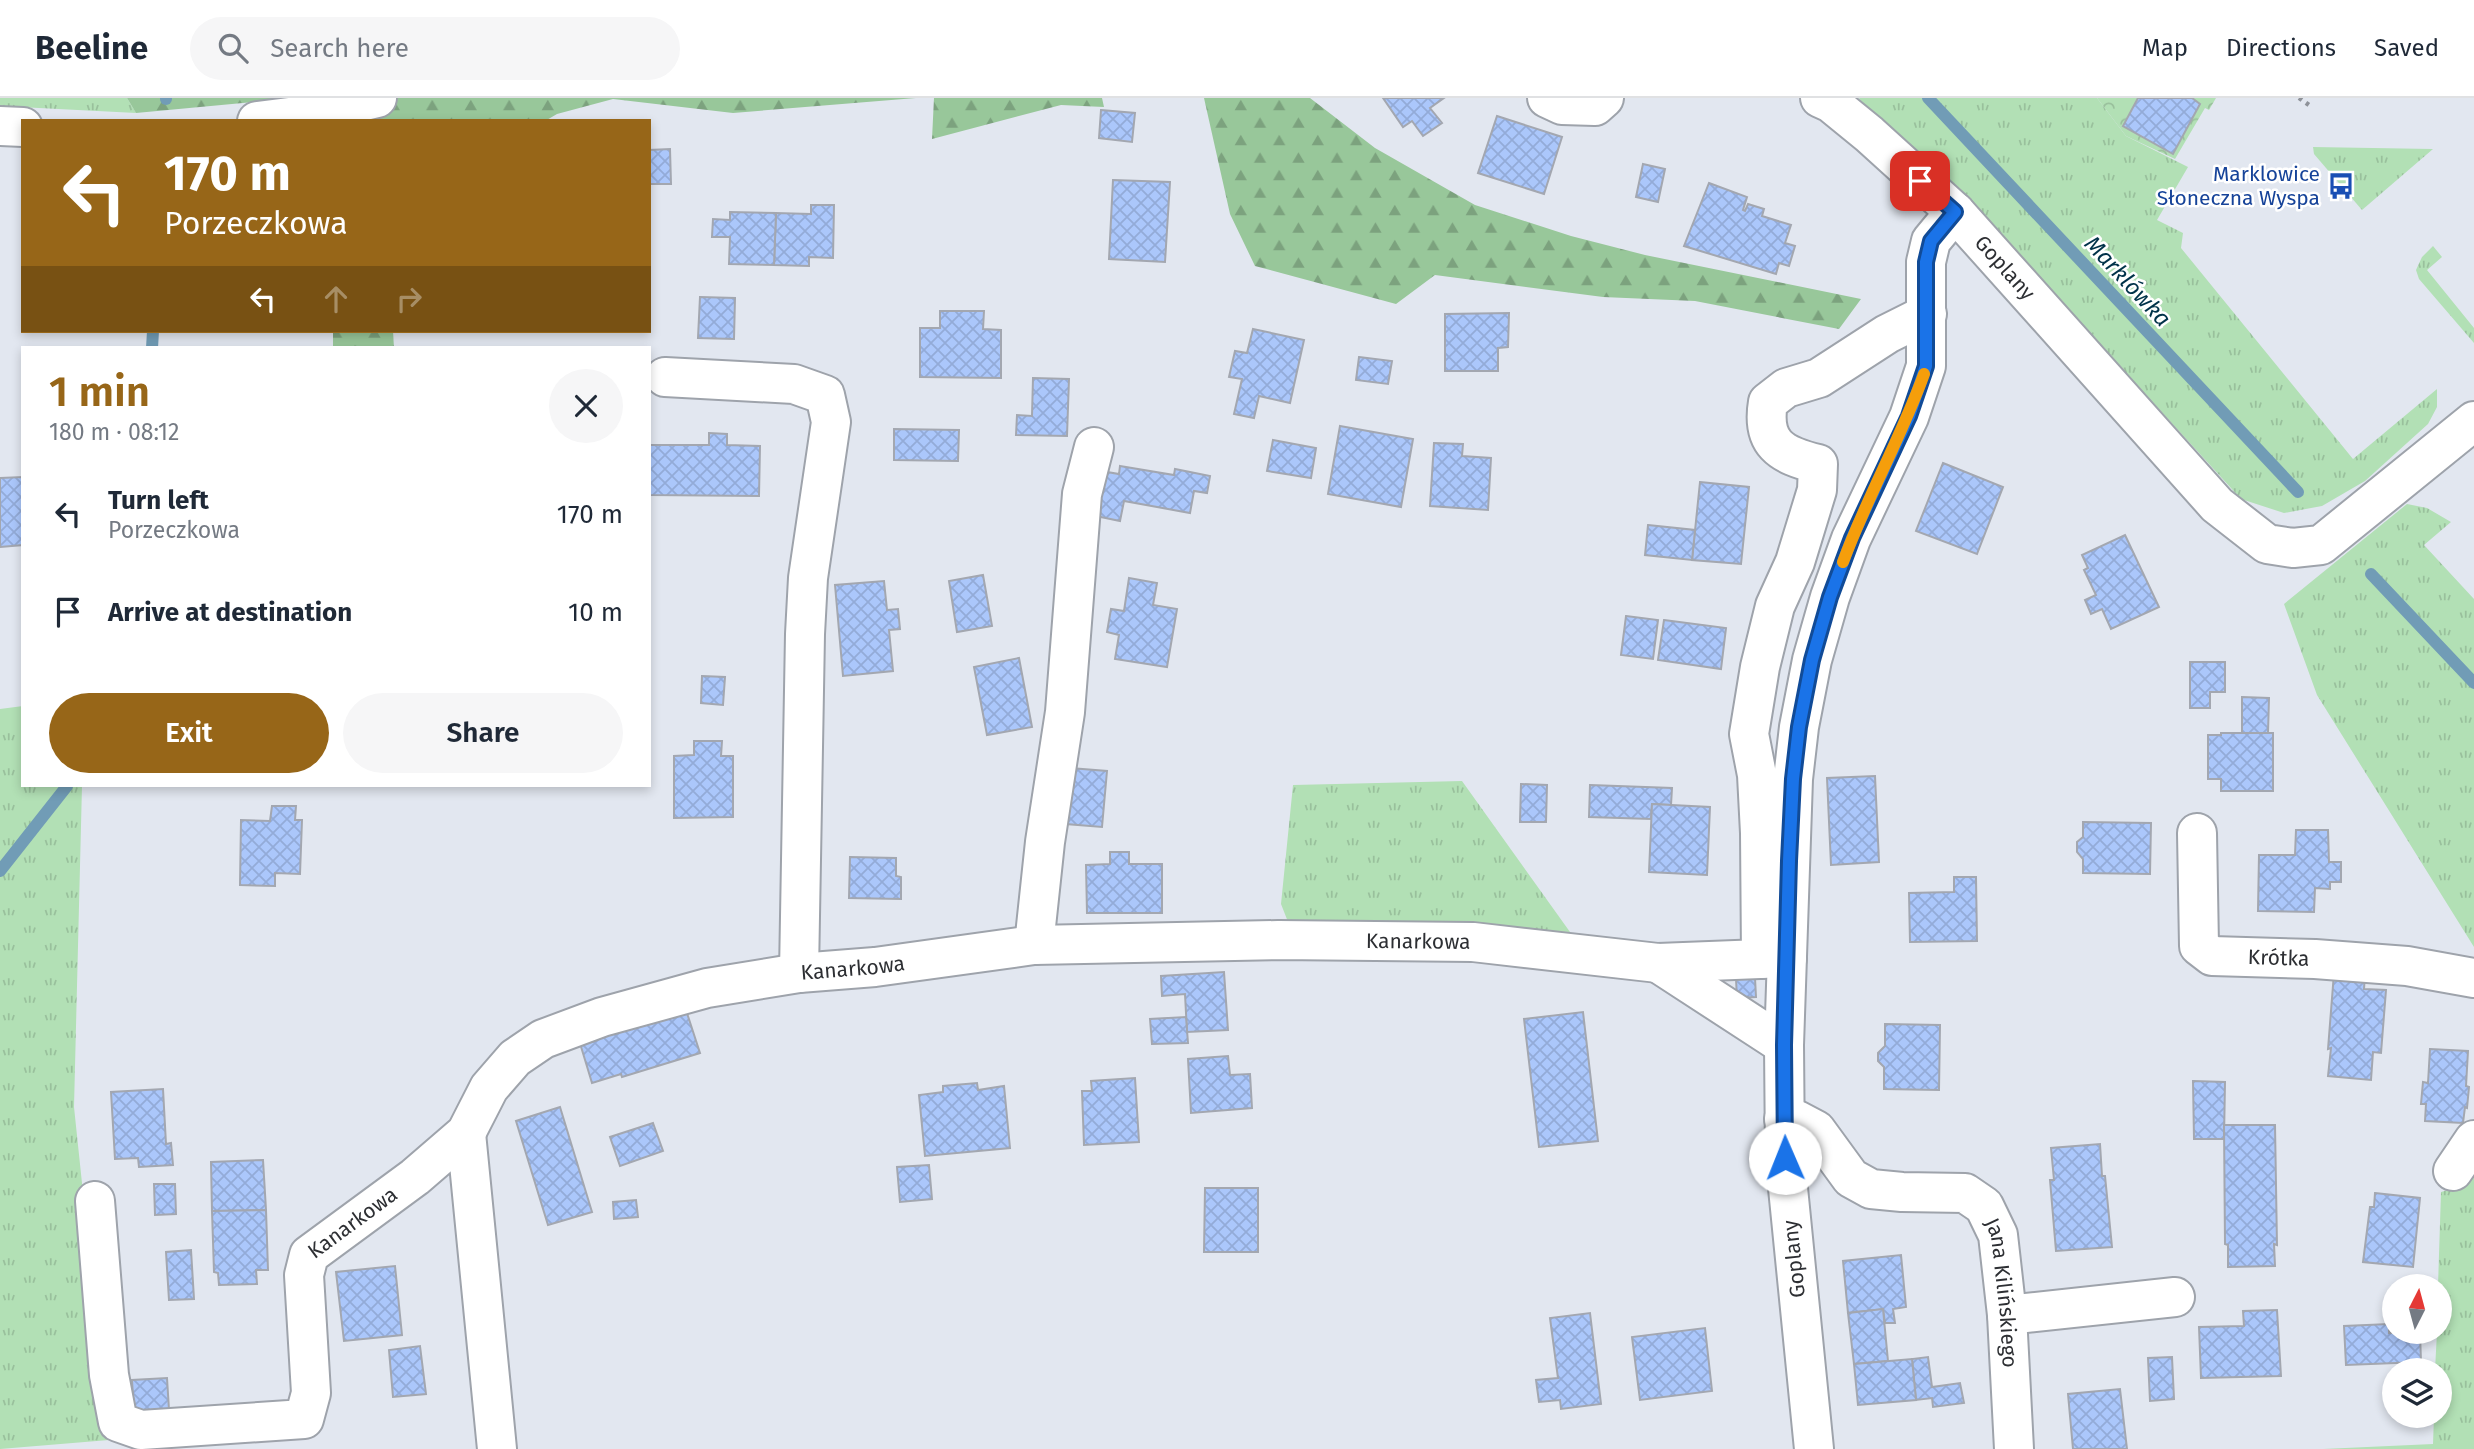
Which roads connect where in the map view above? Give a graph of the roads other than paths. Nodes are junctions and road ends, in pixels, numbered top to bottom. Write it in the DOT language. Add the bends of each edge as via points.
graph roads {
  1 [pos="377,98"];
  2 [pos="1548,98"];
  3 [pos="1604,98"];
  4 [pos="1820,98"];
  5 [pos="273,119"];
  6 [pos="0,126"];
  7 [pos="21,127"];
  8 [pos="1955,212"];
  9 [pos="1927,314"];
  10 [pos="665,377"];
  11 [pos="2474,421"];
  12 [pos="1094,447"];
  13 [pos="2197,834"];
  14 [pos="1034,946"];
  15 [pos="1774,959"];
  16 [pos="1658,963"];
  17 [pos="799,973"];
  18 [pos="2474,978"];
  19 [pos="1784,1045"];
  20 [pos="1784,1119"];
  21 [pos="466,1133"];
  22 [pos="95,1201"];
  23 [pos="2175,1297"];
  24 [pos="2007,1315"];
  25 [pos="497,1449"];
  26 [pos="1814,1449"];
  27 [pos="2014,1449"];
  1 -- 5 [label="street"];
  2 -- 3 [label="street" via="1562,105 1595,106"];
  4 -- 8 [label="street" via="1870,134"];
  6 -- 7 [label="street"];
  8 -- 9 [label="street, Goplany" via="1931,241 1926,262"];
  8 -- 11 [label="street, Goplany" via="2217,505 2267,544 2293,548 2320,545"];
  9 -- 15 [label="street, Goplany" via="1926,366 1909,416 1852,538 1812,660 1799,727"];
  9 -- 15 [label="street" via="1819,378 1786,388 1768,402 1764,422 1773,443 1796,459 1818,464 1817,490 1772,618 1749,734"];
  10 -- 17 [label="street" via="794,384 825,395 831,422 804,634"];
  12 -- 14 [label="street" via="1082,494 1065,712"];
  13 -- 18 [label="street, Krótka" via="2199,946 2212,956 2407,966"];
  14 -- 16 [label="street, Kanarkowa" via="1278,940 1473,942"];
  14 -- 17 [label="street, Kanarkowa"];
  15 -- 16 [label="street, Kanarkowa"];
  15 -- 19 [label="street, Goplany"];
  16 -- 19 [label="street, Kanarkowa"];
  17 -- 21 [label="street, Kanarkowa" via="707,988 543,1039 515,1058 489,1088"];
  19 -- 20 [label="street, Goplany"];
  20 -- 24 [label="street, Jana Kilińskiego" via="1797,1119 1816,1130 1851,1178 1871,1189 1965,1193 1984,1206 1998,1235"];
  20 -- 26 [label="street, Goplany"];
  21 -- 22 [label="street, Kanarkowa" via="309,1255 304,1275 311,1393 304,1419 141,1430 118,1422 109,1375"];
  21 -- 25 [label="street"];
  23 -- 24 [label="street"];
  24 -- 27 [label="street, Jana Kilińskiego"];
}
